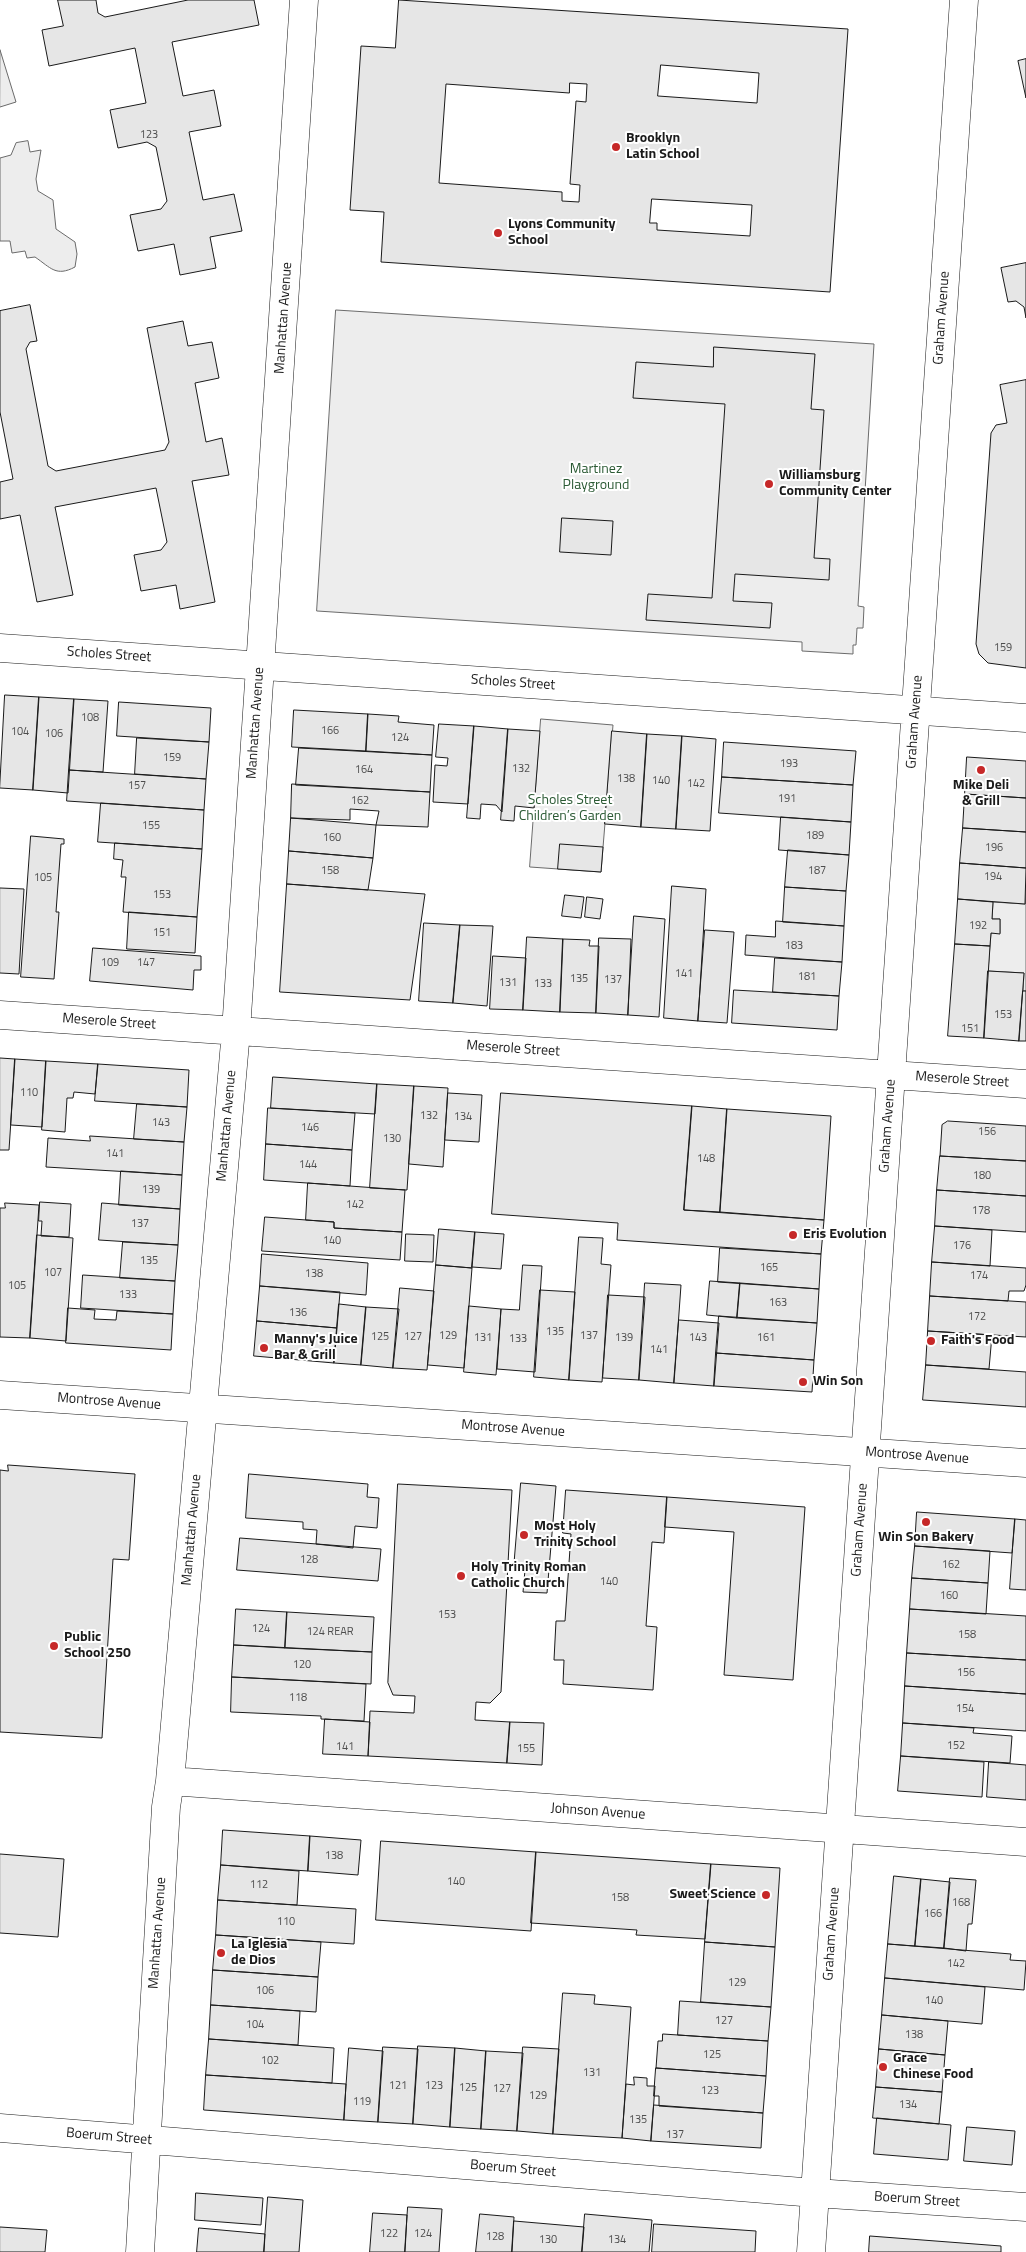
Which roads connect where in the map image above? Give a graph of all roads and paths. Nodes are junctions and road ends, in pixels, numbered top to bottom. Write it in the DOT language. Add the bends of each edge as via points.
graph roads {
  1 [pos="304,0"];
  2 [pos="964,0"];
  3 [pos="0,648"];
  4 [pos="260,665"];
  5 [pos="916,711"];
  6 [pos="1026,718"];
  7 [pos="0,1015"];
  8 [pos="236,1031"];
  9 [pos="892,1076"];
  10 [pos="1026,1084"];
  11 [pos="0,1395"];
  12 [pos="202,1409"];
  13 [pos="866,1452"];
  14 [pos="1026,1463"];
  15 [pos="170,1781"];
  16 [pos="838,1830"];
  17 [pos="1026,1842"];
  18 [pos="0,2128"];
  19 [pos="147,2140"];
  20 [pos="815,2193"];
  21 [pos="1026,2208"];
  22 [pos="140,2252"];
  23 [pos="811,2252"];
  1 -- 4 [label="street, Manhattan Avenue"];
  2 -- 5 [label="street, Graham Avenue"];
  3 -- 4 [label="street, Scholes Street"];
  4 -- 5 [label="street, Scholes Street"];
  4 -- 8 [label="street, Manhattan Avenue"];
  5 -- 6 [label="street, Scholes Street"];
  5 -- 9 [label="street, Graham Avenue"];
  7 -- 8 [label="street, Meserole Street"];
  8 -- 9 [label="street, Meserole Street"];
  8 -- 12 [label="street, Manhattan Avenue"];
  9 -- 10 [label="street, Meserole Street"];
  9 -- 13 [label="street, Graham Avenue"];
  11 -- 12 [label="street, Montrose Avenue"];
  12 -- 13 [label="street, Montrose Avenue"];
  12 -- 15 [label="street, Manhattan Avenue"];
  13 -- 14 [label="street, Montrose Avenue"];
  13 -- 16 [label="street, Graham Avenue"];
  15 -- 16 [label="street, Johnson Avenue"];
  15 -- 19 [label="street, Manhattan Avenue"];
  16 -- 17 [label="street, Johnson Avenue"];
  16 -- 20 [label="street, Graham Avenue"];
  18 -- 19 [label="street, Boerum Street"];
  19 -- 20 [label="street, Boerum Street"];
  19 -- 22 [label="street, Manhattan Avenue"];
  20 -- 21 [label="street, Boerum Street"];
  20 -- 23 [label="street, Graham Avenue"];
}
